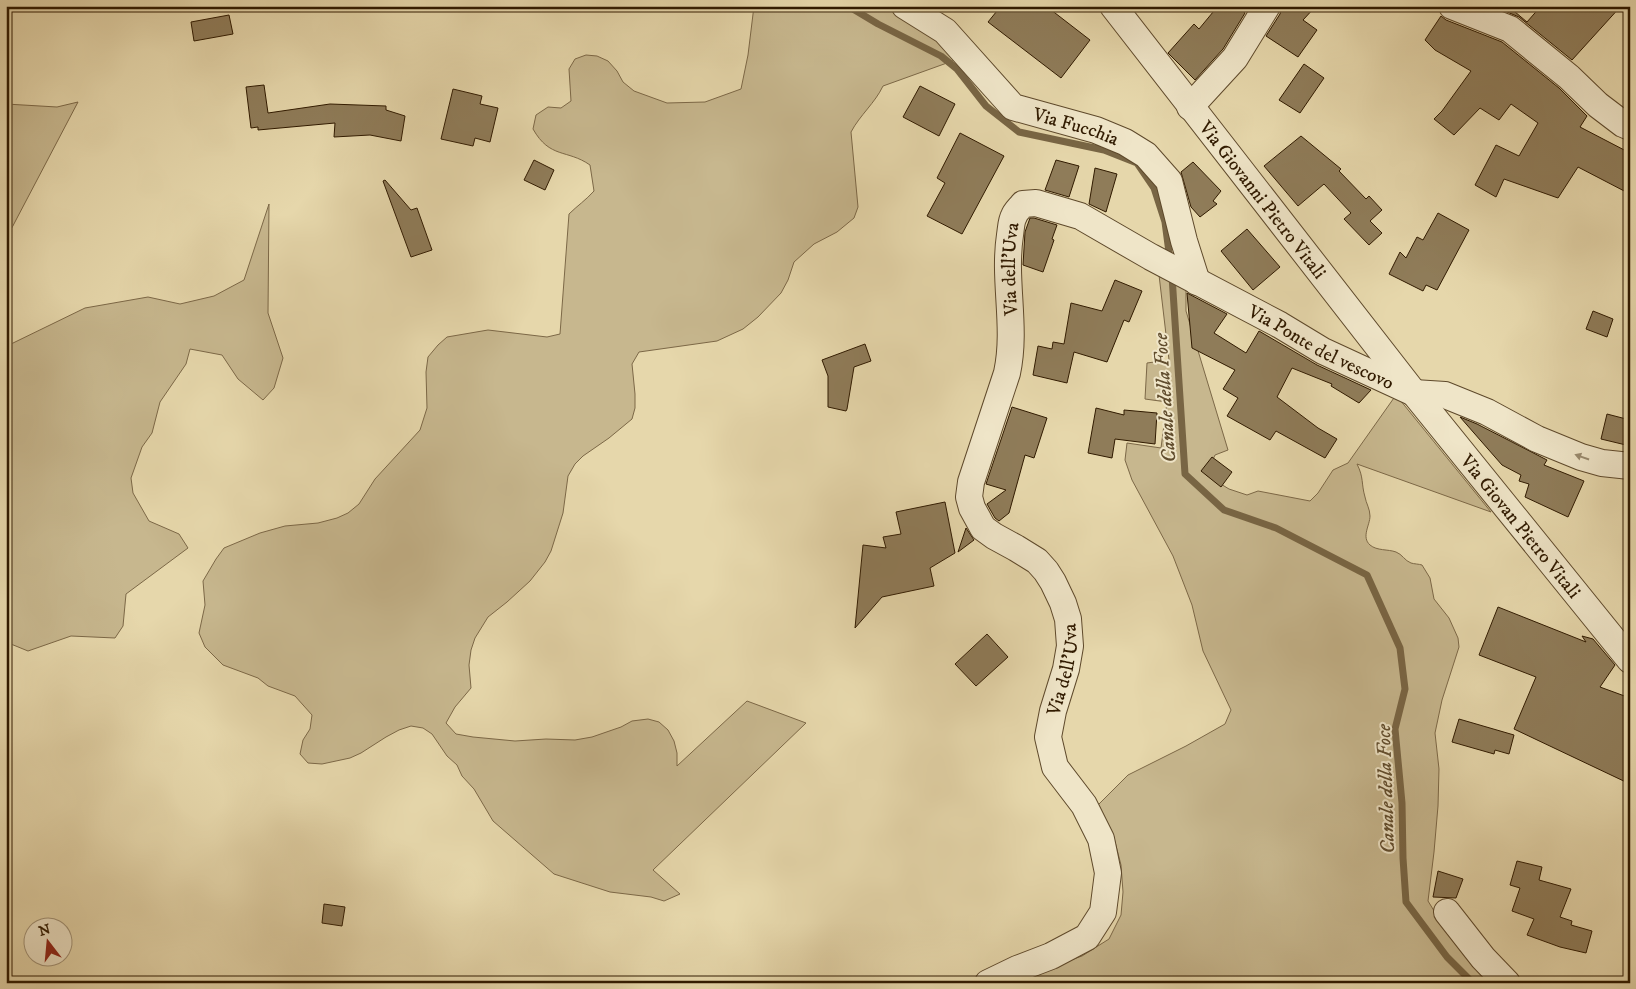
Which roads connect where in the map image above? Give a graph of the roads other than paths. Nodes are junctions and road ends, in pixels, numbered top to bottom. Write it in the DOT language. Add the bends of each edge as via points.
graph roads {
  1 [pos="904,6"];
  2 [pos="1113,6"];
  3 [pos="1267,6"];
  4 [pos="1452,6"];
  5 [pos="1190,107"];
  6 [pos="1630,127"];
  7 [pos="1023,204"];
  8 [pos="1194,280"];
  9 [pos="1414,393"];
  10 [pos="1630,466"];
  11 [pos="1630,660"];
  12 [pos="1447,912"];
  13 [pos="988,983"];
  14 [pos="1507,983"];
  1 -- 8 [label="street, Via Fucchia" via="945,31 1013,107 1096,130 1146,155 1169,182"];
  2 -- 5 [label="street, Via Giovanni Pietro Vitali"];
  3 -- 5 [label="street" via="1235,58"];
  4 -- 6 [label="street" via="1510,29 1598,105"];
  5 -- 9 [label="street, Via Giovanni Pietro Vitali"];
  7 -- 8 [label="street, Via Ponte del vescovo" via="1036,203 1080,216"];
  7 -- 13 [label="street, Via dell'Uva" via="1014,215 1009,242 1011,356 969,497 983,528 1037,561 1050,576 1068,619 1070,646 1048,737 1055,767 1084,805 1101,839 1108,873 1103,912 1087,937"];
  8 -- 9 [label="street, Via Ponte del vescovo" via="1323,351"];
  10 -- 9 [label="street, Via Ponte del vescovo, one-way" via="1602,463 1581,456 1537,439 1487,412 1446,395"];
  9 -- 11 [label="street, Via Giovan Pietro Vitali"];
  12 -- 14 [label="street"];
}
